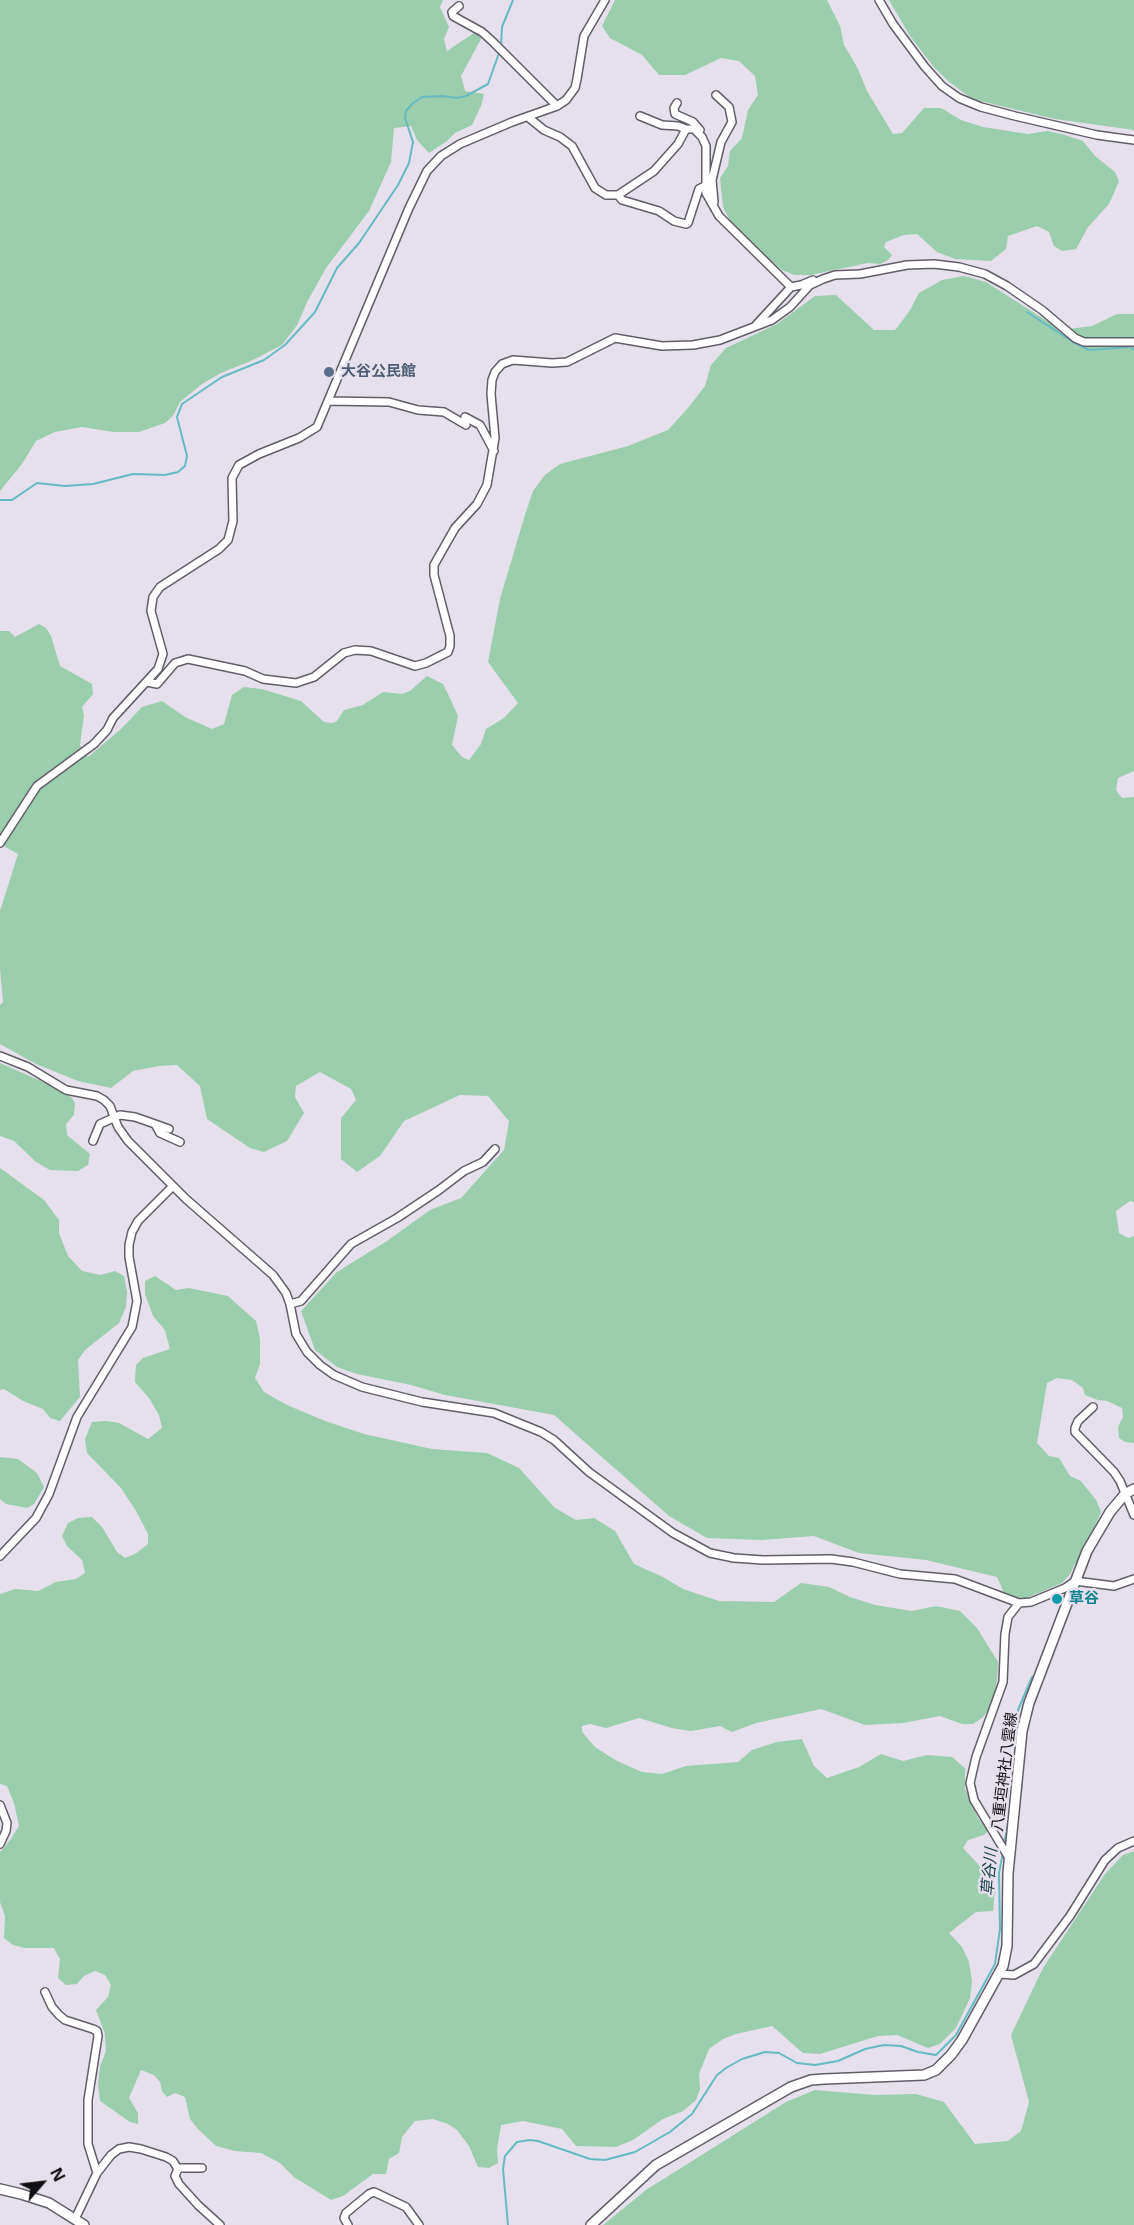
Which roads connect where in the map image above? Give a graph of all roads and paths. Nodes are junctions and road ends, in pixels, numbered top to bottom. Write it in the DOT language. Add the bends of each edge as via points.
graph roads {
  1 [pos="605,0"];
  2 [pos="879,0"];
  3 [pos="459,6"];
  4 [pos="716,95"];
  5 [pos="677,103"];
  6 [pos="557,106"];
  7 [pos="640,116"];
  8 [pos="528,117"];
  9 [pos="686,129"];
  10 [pos="702,137"];
  11 [pos="1134,140"];
  12 [pos="705,186"];
  13 [pos="618,195"];
  14 [pos="715,209"];
  15 [pos="823,279"];
  16 [pos="791,287"];
  17 [pos="754,327"];
  18 [pos="1134,342"];
  19 [pos="328,401"];
  20 [pos="494,451"];
  21 [pos="147,682"];
  22 [pos="0,843"];
  23 [pos="0,1056"];
  24 [pos="114,1117"];
  25 [pos="155,1124"];
  26 [pos="169,1129"];
  27 [pos="93,1141"];
  28 [pos="180,1142"];
  29 [pos="495,1149"];
  30 [pos="173,1186"];
  31 [pos="290,1304"];
  32 [pos="1093,1407"];
  33 [pos="1130,1491"];
  34 [pos="1134,1515"];
  35 [pos="0,1556"];
  36 [pos="1134,1579"];
  37 [pos="1075,1581"];
  38 [pos="1019,1603"];
  39 [pos="0,1805"];
  40 [pos="1134,1840"];
  41 [pos="0,1844"];
  42 [pos="1006,1851"];
  43 [pos="1000,1974"];
  44 [pos="45,1992"];
  45 [pos="202,2168"];
  46 [pos="178,2169"];
  47 [pos="97,2172"];
  48 [pos="0,2189"];
  49 [pos="75,2219"];
  50 [pos="84,2225"];
  51 [pos="220,2225"];
  52 [pos="348,2225"];
  53 [pos="419,2225"];
  54 [pos="591,2225"];
  1 -- 6 [label="street" via="584,36 574,87"];
  2 -- 11 [label="street" via="925,67 959,98 1015,116"];
  3 -- 6 [label="street" via="453,16 482,32"];
  4 -- 14 [label="street" via="729,107 732,122 721,142 712,180"];
  5 -- 10 [label="street" via="675,114 693,122"];
  6 -- 8 [label="street"];
  7 -- 9 [label="street"];
  8 -- 13 [label="street" via="572,146 598,191"];
  8 -- 19 [label="street" via="460,144 441,156 428,171 408,208"];
  9 -- 10 [label="street" via="694,129"];
  9 -- 13 [label="street" via="659,167"];
  10 -- 12 [label="street" via="706,146"];
  12 -- 13 [label="street" via="699,189 686,224 622,200"];
  12 -- 14 [label="street"];
  14 -- 16 [label="street"];
  15 -- 16 [label="street"];
  15 -- 17 [label="street" via="810,285 772,320"];
  15 -- 18 [label="street" via="907,265 959,267 985,274 1007,286 1084,342"];
  16 -- 17 [label="street"];
  17 -- 20 [label="street" via="720,340 681,346 615,338 567,362 513,360 502,364 492,380"];
  19 -- 20 [label="street" via="389,402 444,412 466,425 465,417 482,426"];
  19 -- 21 [label="street" via="317,427 239,465 232,478 233,521 228,540 156,592 151,610 163,654 158,669"];
  20 -- 21 [label="street" via="482,495 455,528 434,564 451,641 444,655 415,666 355,650 344,653 314,677 296,683 263,679 226,666 185,659 175,663 159,683"];
  21 -- 22 [label="street" via="94,744 37,786"];
  23 -- 24 [label="street" via="28,1067 66,1090 97,1096 110,1106"];
  24 -- 25 [label="street" via="127,1115"];
  24 -- 27 [label="street" via="100,1124"];
  24 -- 30 [label="street" via="123,1135"];
  25 -- 26 [label="street"];
  25 -- 28 [label="street" via="160,1133"];
  29 -- 31 [label="street" via="483,1162 351,1244 301,1301"];
  30 -- 31 [label="street" via="273,1275"];
  30 -- 35 [label="street" via="132,1232 129,1257 138,1301 132,1328 77,1417 49,1494 36,1518"];
  31 -- 38 [label="street" via="296,1334 307,1352 334,1374 395,1396 494,1413 541,1432 673,1533 710,1553 763,1560 853,1562 900,1574 955,1579"];
  32 -- 33 [label="street" via="1076,1424 1076,1432"];
  33 -- 34 [label="street"];
  33 -- 37 [label="main road, 八重垣神社八雲線" via="1102,1524"];
  36 -- 37 [label="street" via="1114,1586"];
  37 -- 38 [label="street" via="1031,1602"];
  37 -- 42 [label="main road, 八重垣神社八雲線" via="1022,1731"];
  38 -- 42 [label="street" via="1008,1617 1003,1682 970,1783 974,1800"];
  39 -- 41 [label="street" via="7,1823"];
  40 -- 43 [label="street" via="1105,1860 1034,1964 1014,1975"];
  42 -- 43 [label="main road, 八重垣神社八雲線" via="1007,1946"];
  43 -- 54 [label="main road, 八重垣神社八雲線" via="962,2040 936,2070 910,2077 811,2080 791,2086 661,2162"];
  44 -- 47 [label="street" via="52,2007 66,2020 97,2031 88,2100 88,2144"];
  45 -- 46 [label="street"];
  46 -- 47 [label="street" via="166,2157 129,2147 111,2155"];
  46 -- 51 [label="street" via="175,2176 179,2184"];
  47 -- 49 [label="street"];
  48 -- 49 [label="main road" via="38,2198"];
  49 -- 50 [label="main road"];
  52 -- 53 [label="street" via="346,2213 374,2192 406,2207"];
}
